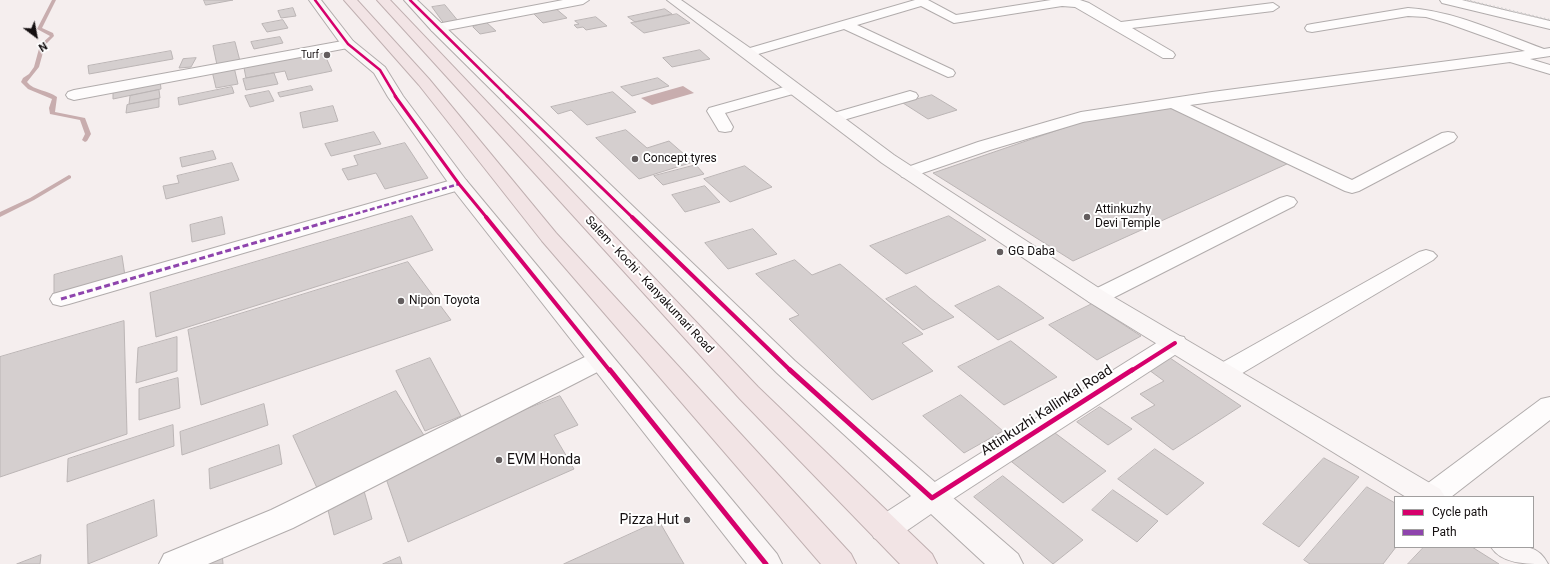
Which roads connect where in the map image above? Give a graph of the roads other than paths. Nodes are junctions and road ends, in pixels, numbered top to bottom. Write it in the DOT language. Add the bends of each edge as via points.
graph roads {
  1 [pos="315,0"];
  2 [pos="350,0"];
  3 [pos="382,0"];
  4 [pos="410,0"];
  5 [pos="524,0"];
  6 [pos="582,0"];
  7 [pos="673,0"];
  8 [pos="1446,0"];
  9 [pos="925,1"];
  10 [pos="872,2"];
  11 [pos="1273,7"];
  12 [pos="535,9"];
  13 [pos="890,10"];
  14 [pos="846,25"];
  15 [pos="1119,26"];
  16 [pos="1550,26"];
  17 [pos="437,28"];
  18 [pos="1312,28"];
  19 [pos="348,44"];
  20 [pos="1546,52"];
  21 [pos="748,53"];
  22 [pos="1168,55"];
  23 [pos="1510,58"];
  24 [pos="1550,70"];
  25 [pos="948,73"];
  26 [pos="795,89"];
  27 [pos="74,95"];
  28 [pos="910,96"];
  29 [pos="1173,103"];
  30 [pos="832,118"];
  31 [pos="725,127"];
  32 [pos="1448,137"];
  33 [pos="908,173"];
  34 [pos="459,184"];
  35 [pos="1287,202"];
  36 [pos="1426,256"];
  37 [pos="1097,297"];
  38 [pos="60,299"];
  39 [pos="1174,343"];
  40 [pos="600,360"];
  41 [pos="1225,372"];
  42 [pos="1550,406"];
  43 [pos="1428,496"];
  44 [pos="1431,496"];
  45 [pos="932,498"];
  46 [pos="886,529"];
  47 [pos="1508,548"];
  48 [pos="837,563"];
  49 [pos="175,564"];
  50 [pos="766,564"];
  51 [pos="921,564"];
  52 [pos="1007,564"];
  53 [pos="1532,564"];
  1 -- 19 [label="street"];
  2 -- 48 [label="highway" via="424,82 549,237"];
  3 -- 46 [label="highway, Salem - Kochi - Kanyakumari Road" via="749,393"];
  4 -- 17 [label="street"];
  5 -- 12 [label="street"];
  6 -- 12 [label="street"];
  7 -- 21 [label="street"];
  8 -- 16 [label="street"];
  9 -- 13 [label="street"];
  9 -- 15 [label="street" via="954,19 1069,2 1085,6"];
  10 -- 13 [label="street"];
  11 -- 15 [label="street"];
  12 -- 17 [label="street"];
  13 -- 14 [label="street"];
  14 -- 21 [label="street"];
  14 -- 25 [label="street"];
  15 -- 22 [label="street"];
  17 -- 45 [label="street" via="780,362"];
  18 -- 20 [label="street" via="1408,12 1426,13"];
  19 -- 27 [label="street"];
  19 -- 34 [label="street" via="380,70 396,97"];
  20 -- 23 [label="street"];
  21 -- 26 [label="street"];
  23 -- 24 [label="street"];
  23 -- 29 [label="street"];
  26 -- 30 [label="street"];
  26 -- 31 [label="street" via="715,111"];
  28 -- 30 [label="street"];
  29 -- 32 [label="street" via="1352,187"];
  29 -- 33 [label="street" via="1081,117 984,146"];
  30 -- 33 [label="street"];
  33 -- 37 [label="street"];
  34 -- 38 [label="street"];
  34 -- 40 [label="street"];
  35 -- 37 [label="street"];
  36 -- 41 [label="street"];
  37 -- 39 [label="street"];
  39 -- 41 [label="street"];
  39 -- 45 [label="street, Attinkuzhi Kallinkal Road"];
  40 -- 49 [label="street" via="282,519"];
  40 -- 50 [label="street"];
  41 -- 43 [label="street"];
  42 -- 44 [label="street"];
  45 -- 46 [label="street, Attinkuzhi Kallinkal Road"];
  45 -- 52 [label="street"];
  46 -- 51 [label="highway, Salem - Kochi - Kanyakumari Road"];
  47 -- 53 [label="street"];
}
